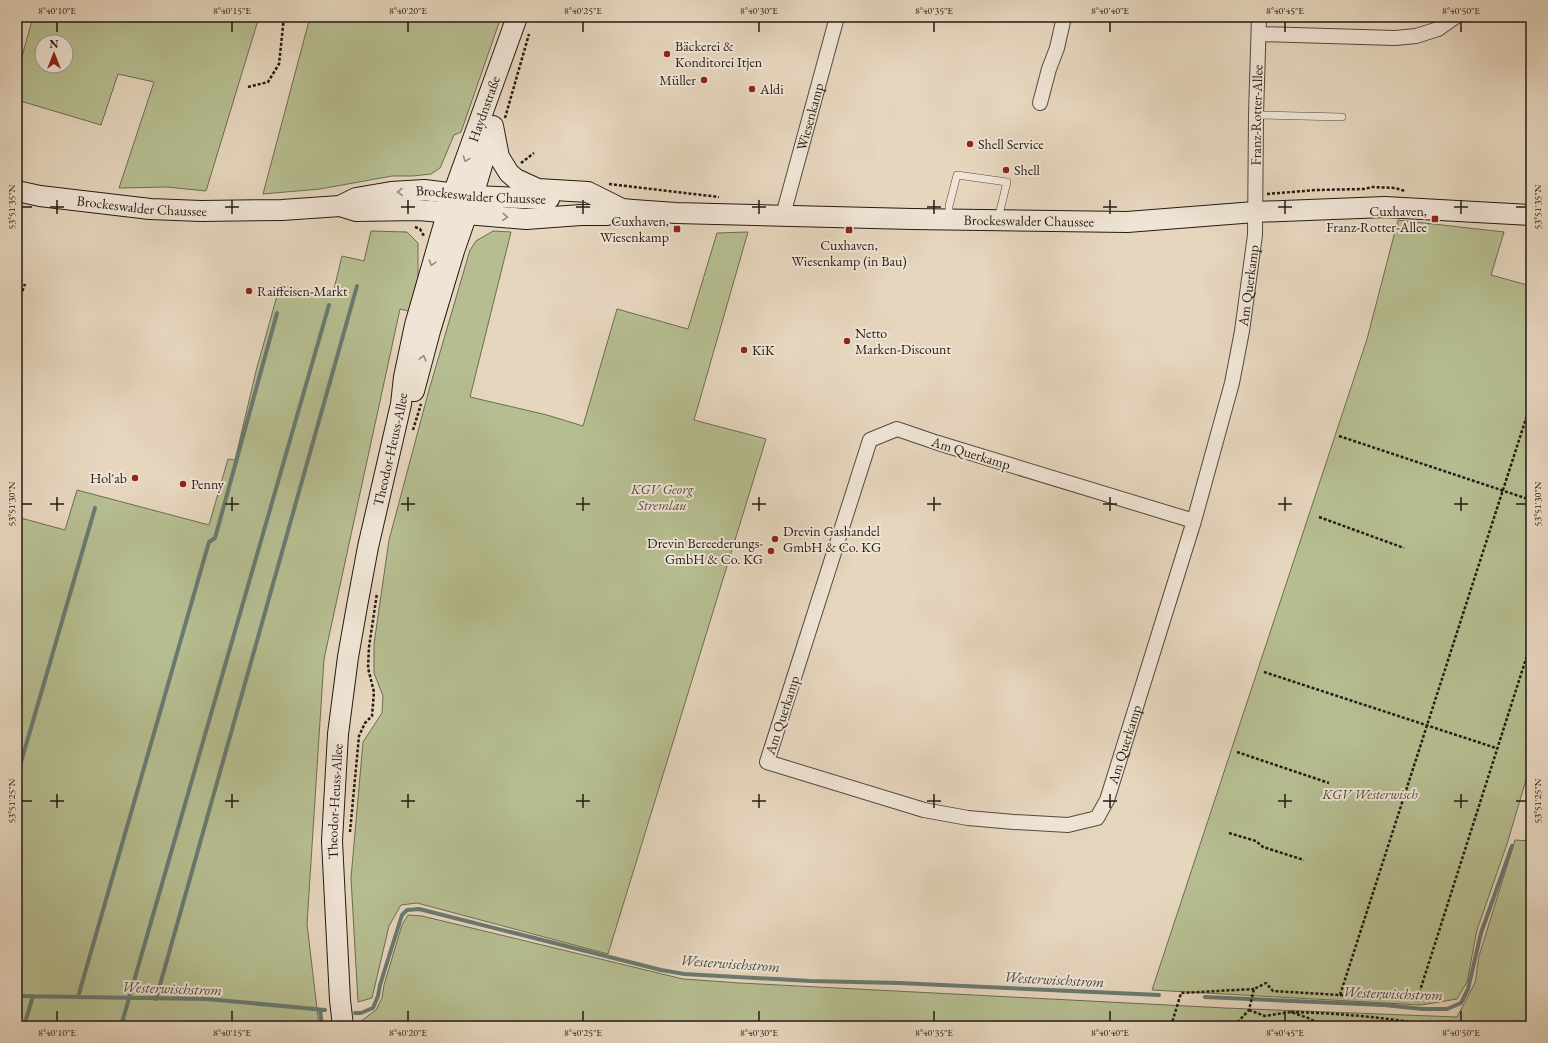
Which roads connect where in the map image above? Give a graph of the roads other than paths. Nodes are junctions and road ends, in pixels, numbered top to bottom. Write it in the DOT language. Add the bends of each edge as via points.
graph roads {
  1 [pos="837,17"];
  2 [pos="1064,17"];
  3 [pos="1259,17"];
  4 [pos="1455,17"];
  5 [pos="524,20"];
  6 [pos="1259,34"];
  7 [pos="1040,102"];
  8 [pos="1256,115"];
  9 [pos="1342,117"];
  10 [pos="499,124"];
  11 [pos="17,191"];
  12 [pos="605,192"];
  13 [pos="460,203"];
  14 [pos="1254,204"];
  15 [pos="348,208"];
  16 [pos="622,209"];
  17 [pos="783,215"];
  18 [pos="1531,215"];
  19 [pos="949,219"];
  20 [pos="998,220"];
  21 [pos="440,236"];
  22 [pos="1194,522"];
  23 [pos="348,702"];
  24 [pos="343,1026"];
  1 -- 17 [label="street, Wiesenkamp"];
  2 -- 7 [label="street"];
  3 -- 6 [label="street, Franz-Rotter-Allee"];
  4 -- 6 [label="street" via="1438,29 1416,36 1395,38"];
  5 -- 10 [label="street, Haydnstraße"];
  5 -- 13 [label="street, Haydnstraße, one-way"];
  6 -- 8 [label="street, Franz-Rotter-Allee"];
  8 -- 9 [label="lane"];
  8 -- 14 [label="street, Franz-Rotter-Allee"];
  10 -- 12 [label="street" via="499,157 516,180 538,189"];
  10 -- 13 [label="street, Haydnstraße"];
  11 -- 15 [label="street, Brockeswalder Chaussee" via="150,209 256,211"];
  12 -- 13 [label="street, Brockeswalder Chaussee"];
  12 -- 16 [label="street, Brockeswalder Chaussee"];
  13 -- 15 [label="street, Brockeswalder Chaussee" via="424,190 356,198"];
  13 -- 16 [label="street, Brockeswalder Chaussee, one-way" via="526,219 607,214"];
  13 -- 21 [label="street, Theodor-Heuss-Allee"];
  23 -- 13 [label="street, Theodor-Heuss-Allee, one-way" via="378,534"];
  14 -- 18 [label="street, Brockeswalder Chaussee" via="1385,207"];
  14 -- 20 [label="street, Brockeswalder Chaussee" via="1127,222"];
  14 -- 22 [label="street, Am Querkamp" via="1255,235 1242,331 1232,383"];
  15 -- 21 [label="street" via="365,216 416,219"];
  16 -- 17 [label="street, Brockeswalder Chaussee"];
  17 -- 19 [label="street, Brockeswalder Chaussee"];
  19 -- 20 [label="street, Brockeswalder Chaussee"];
  19 -- 20 [label="lane" via="949,206 958,175 1007,182"];
  21 -- 23 [label="street, Theodor-Heuss-Allee, one-way" via="413,332 401,404 368,547 349,650"];
  22 -- 22 [label="street, Am Querkamp" via="1107,800 1097,818 1068,825 968,818 924,810 767,762 870,440 897,429 938,444"];
  23 -- 24 [label="street, Theodor-Heuss-Allee" via="342,847 336,902"];
}
